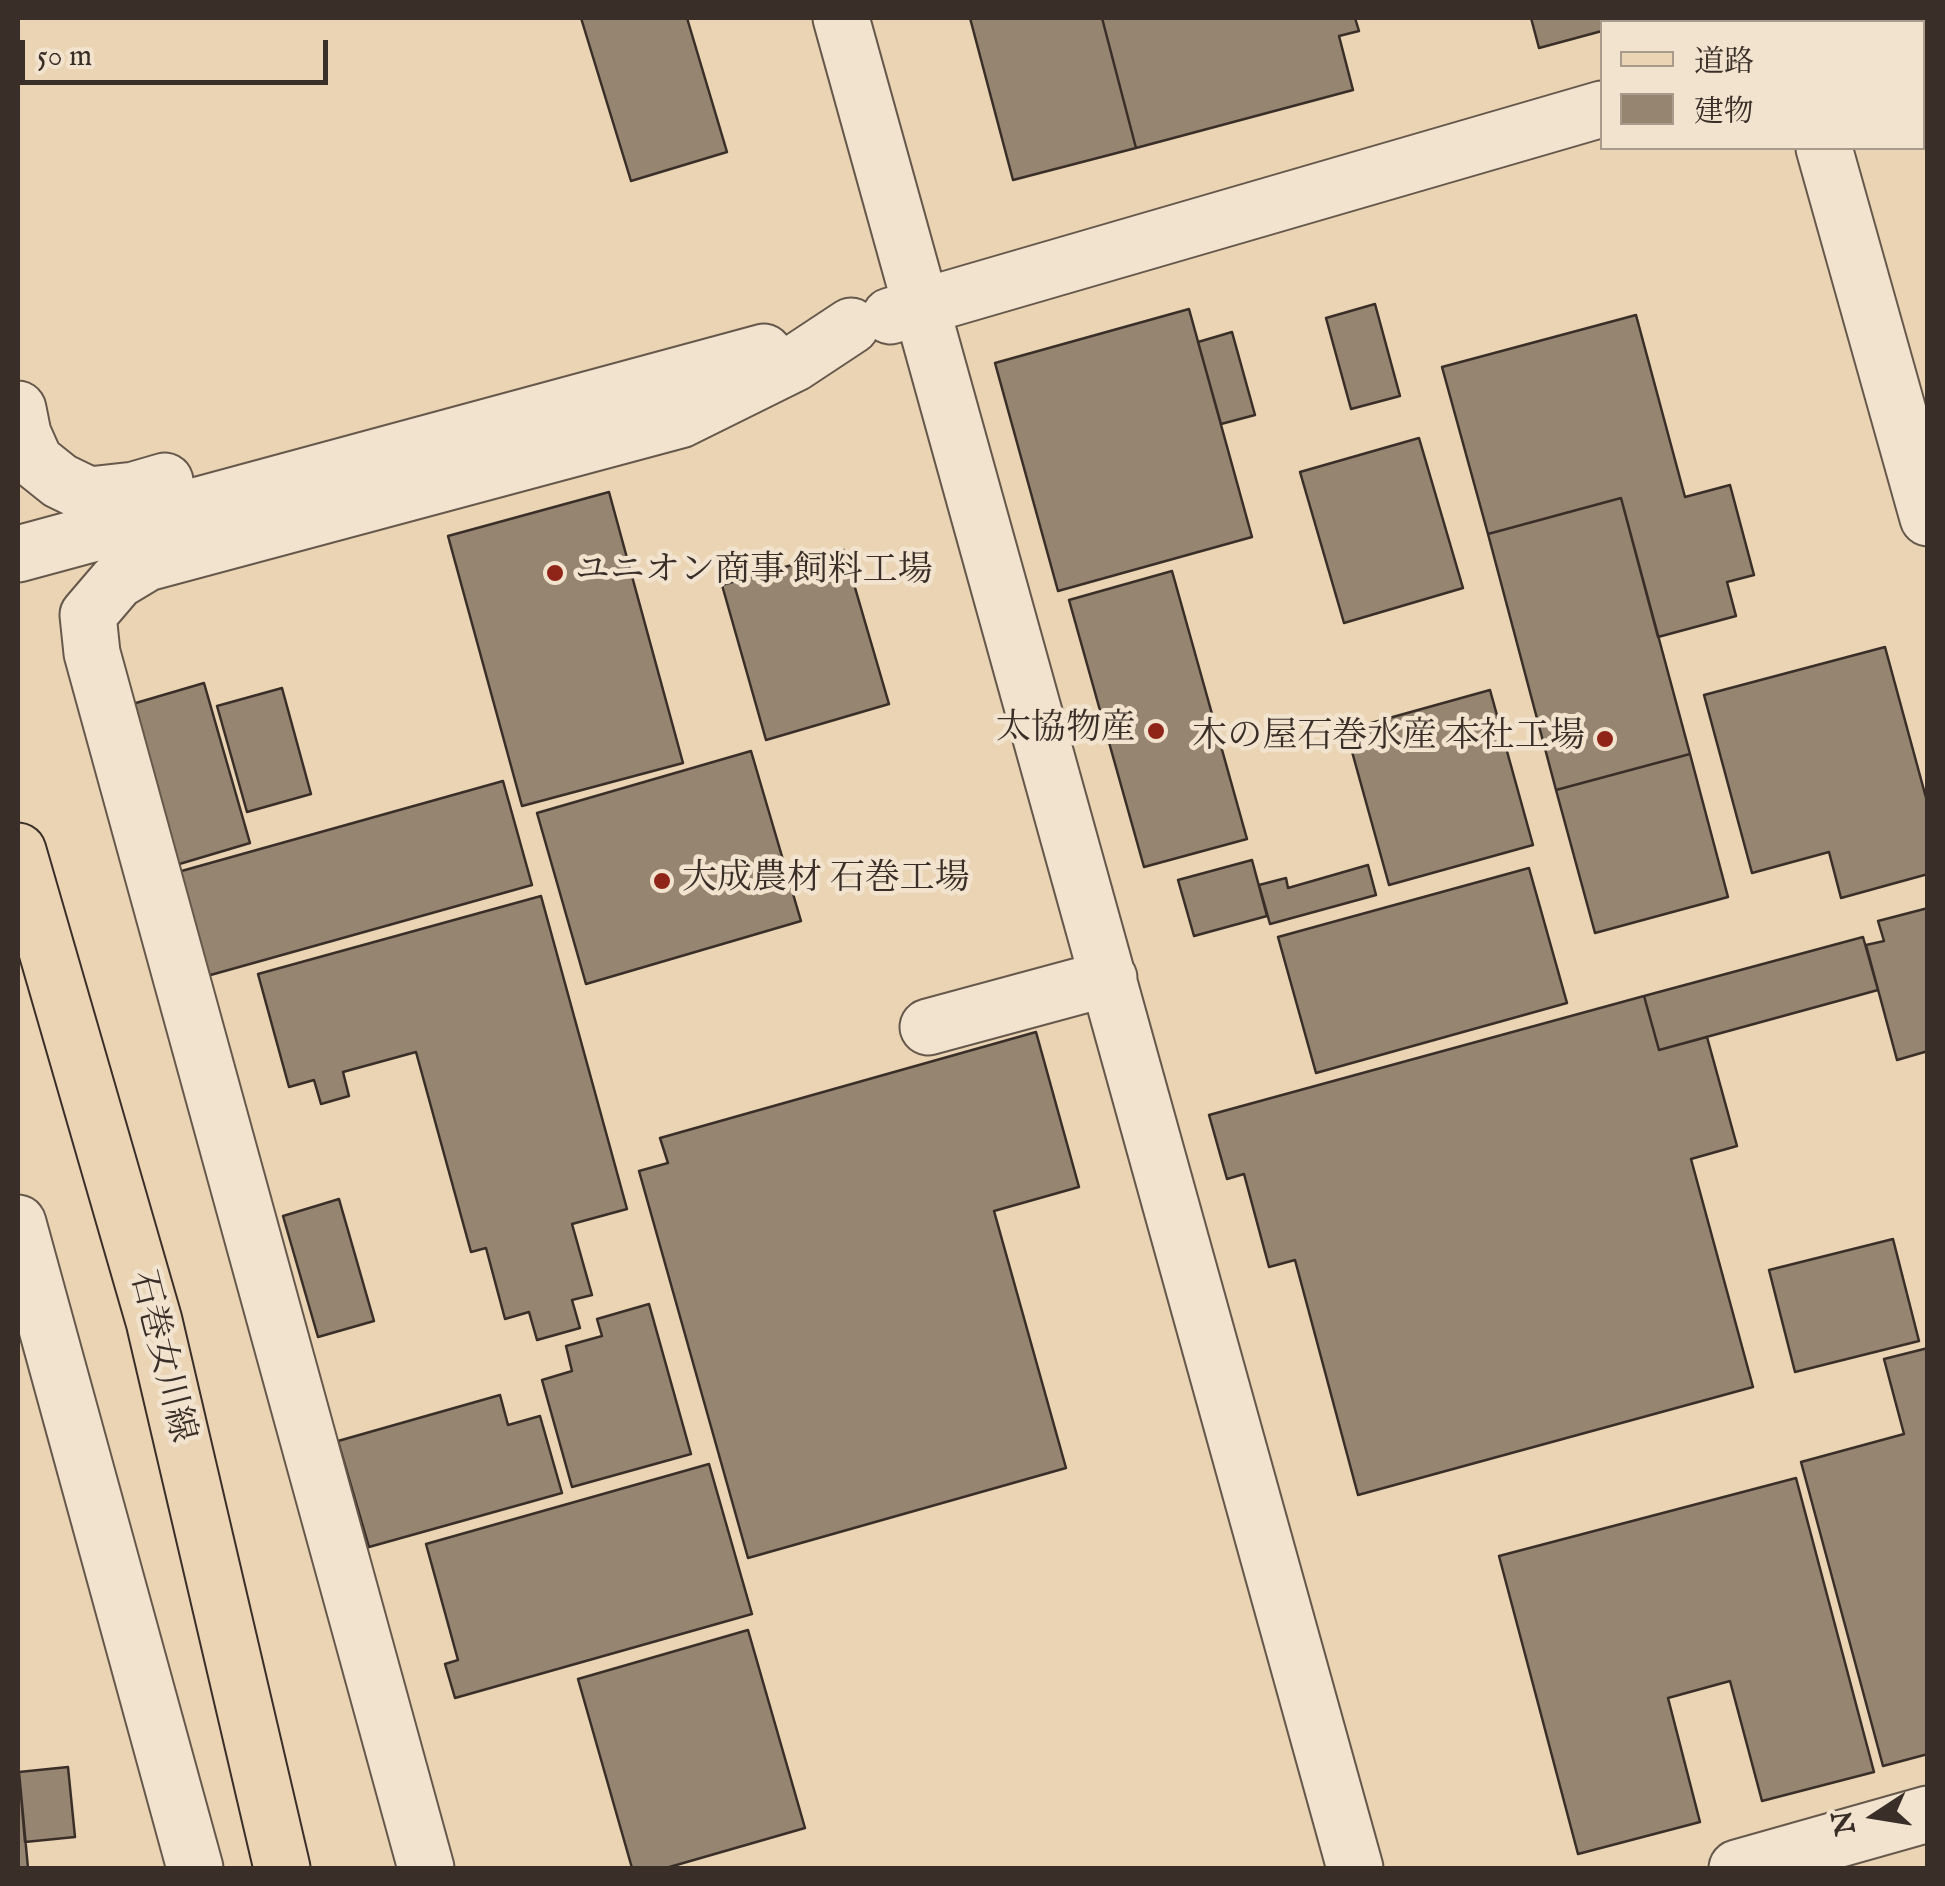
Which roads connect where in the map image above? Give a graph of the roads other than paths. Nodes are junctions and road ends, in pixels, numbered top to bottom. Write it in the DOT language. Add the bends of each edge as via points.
graph roads {
  1 [pos="841,18"];
  2 [pos="1600,110"];
  3 [pos="1825,150"];
  4 [pos="924,307"];
  5 [pos="852,326"];
  6 [pos="755,354"];
  7 [pos="18,409"];
  8 [pos="1928,518"];
  9 [pos="18,554"];
  10 [pos="18,852"];
  11 [pos="1109,978"];
  12 [pos="928,1027"];
  13 [pos="18,1223"];
  14 [pos="1928,1814"];
  15 [pos="195,1868"];
  16 [pos="282,1868"];
  17 [pos="426,1868"];
  18 [pos="1355,1868"];
  19 [pos="1737,1868"];
  1 -- 4 [label="street"];
  2 -- 4 [label="street"];
  3 -- 8 [label="street"];
  4 -- 5 [label="street"];
  4 -- 11 [label="street"];
  5 -- 6 [label="street"];
  5 -- 17 [label="street" via="795,363 680,420 147,563 117,581 88,615 92,654"];
  6 -- 7 [label="street" via="734,337 708,331 134,490 88,494 35,461"];
  6 -- 9 [label="street"];
  10 -- 16 [label="main road, 石巻女川線" via="154,1321"];
  11 -- 12 [label="street"];
  11 -- 18 [label="street"];
  13 -- 15 [label="street"];
  14 -- 19 [label="street"];
}
